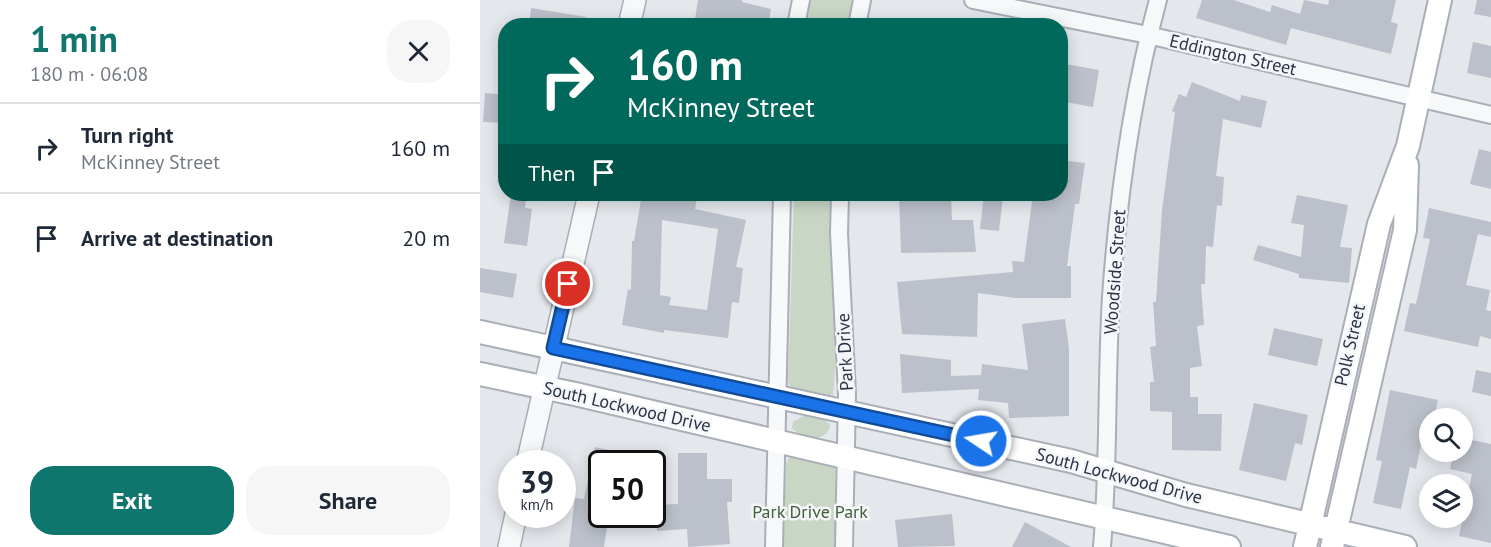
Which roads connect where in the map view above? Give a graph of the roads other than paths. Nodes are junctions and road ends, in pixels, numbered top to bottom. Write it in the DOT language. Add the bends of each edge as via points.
graph roads {
  1 [pos="635,0"];
  2 [pos="801,0"];
  3 [pos="862,0"];
  4 [pos="973,0"];
  5 [pos="1158,0"];
  6 [pos="1440,0"];
  7 [pos="631,18"];
  8 [pos="798,18"];
  9 [pos="859,18"];
  10 [pos="1060,18"];
  11 [pos="1068,20"];
  12 [pos="1148,36"];
  13 [pos="1419,98"];
  14 [pos="1491,115"];
  15 [pos="1408,146"];
  16 [pos="587,201"];
  17 [pos="782,201"];
  18 [pos="840,201"];
  19 [pos="480,332"];
  20 [pos="553,348"];
  21 [pos="480,374"];
  22 [pos="544,387"];
  23 [pos="778,398"];
  24 [pos="847,411"];
  25 [pos="777,442"];
  26 [pos="531,450"];
  27 [pos="847,458"];
  28 [pos="1105,473"];
  29 [pos="1104,517"];
  30 [pos="1309,523"];
  31 [pos="513,528"];
  32 [pos="1334,538"];
  33 [pos="509,547"];
  34 [pos="774,547"];
  35 [pos="844,547"];
  36 [pos="1102,547"];
  37 [pos="1228,547"];
  38 [pos="1305,547"];
  39 [pos="1405,547"];
  1 -- 7 [label="street"];
  2 -- 8 [label="street"];
  3 -- 9 [label="street"];
  4 -- 10 [label="street, Eddington Street"];
  5 -- 12 [label="street, Woodside Street"];
  6 -- 13 [label="main road, Polk Street"];
  11 -- 12 [label="street, Eddington Street"];
  12 -- 13 [label="street, Eddington Street"];
  12 -- 28 [label="street, Woodside Street" via="1121,191"];
  13 -- 14 [label="street, Eddington Street"];
  13 -- 15 [label="main road, Polk Street"];
  15 -- 30 [label="main road, Polk Street" via="1378,224"];
  15 -- 32 [label="main road, Polk Street" via="1405,230"];
  16 -- 20 [label="street"];
  17 -- 23 [label="street"];
  18 -- 24 [label="street, Park Drive"];
  19 -- 20 [label="main road, South Lockwood Drive"];
  20 -- 22 [label="street"];
  20 -- 23 [label="main road, South Lockwood Drive"];
  21 -- 22 [label="main road, South Lockwood Drive"];
  22 -- 25 [label="main road, South Lockwood Drive"];
  22 -- 26 [label="street"];
  23 -- 24 [label="main road, South Lockwood Drive"];
  23 -- 25 [label="street"];
  24 -- 27 [label="street, Park Drive"];
  24 -- 28 [label="main road, South Lockwood Drive" via="1071,461"];
  25 -- 27 [label="main road, South Lockwood Drive"];
  25 -- 34 [label="street"];
  27 -- 29 [label="main road, South Lockwood Drive"];
  27 -- 35 [label="street, Park Drive"];
  28 -- 29 [label="street, Woodside Street"];
  28 -- 30 [label="main road, South Lockwood Drive"];
  29 -- 36 [label="street, Woodside Street"];
  29 -- 37 [label="main road, South Lockwood Drive"];
  30 -- 32 [label="main road, South Lockwood Drive"];
  30 -- 38 [label="main road, Polk Street"];
  31 -- 33 [label="street"];
  32 -- 39 [label="main road, South Lockwood Drive"];
}
